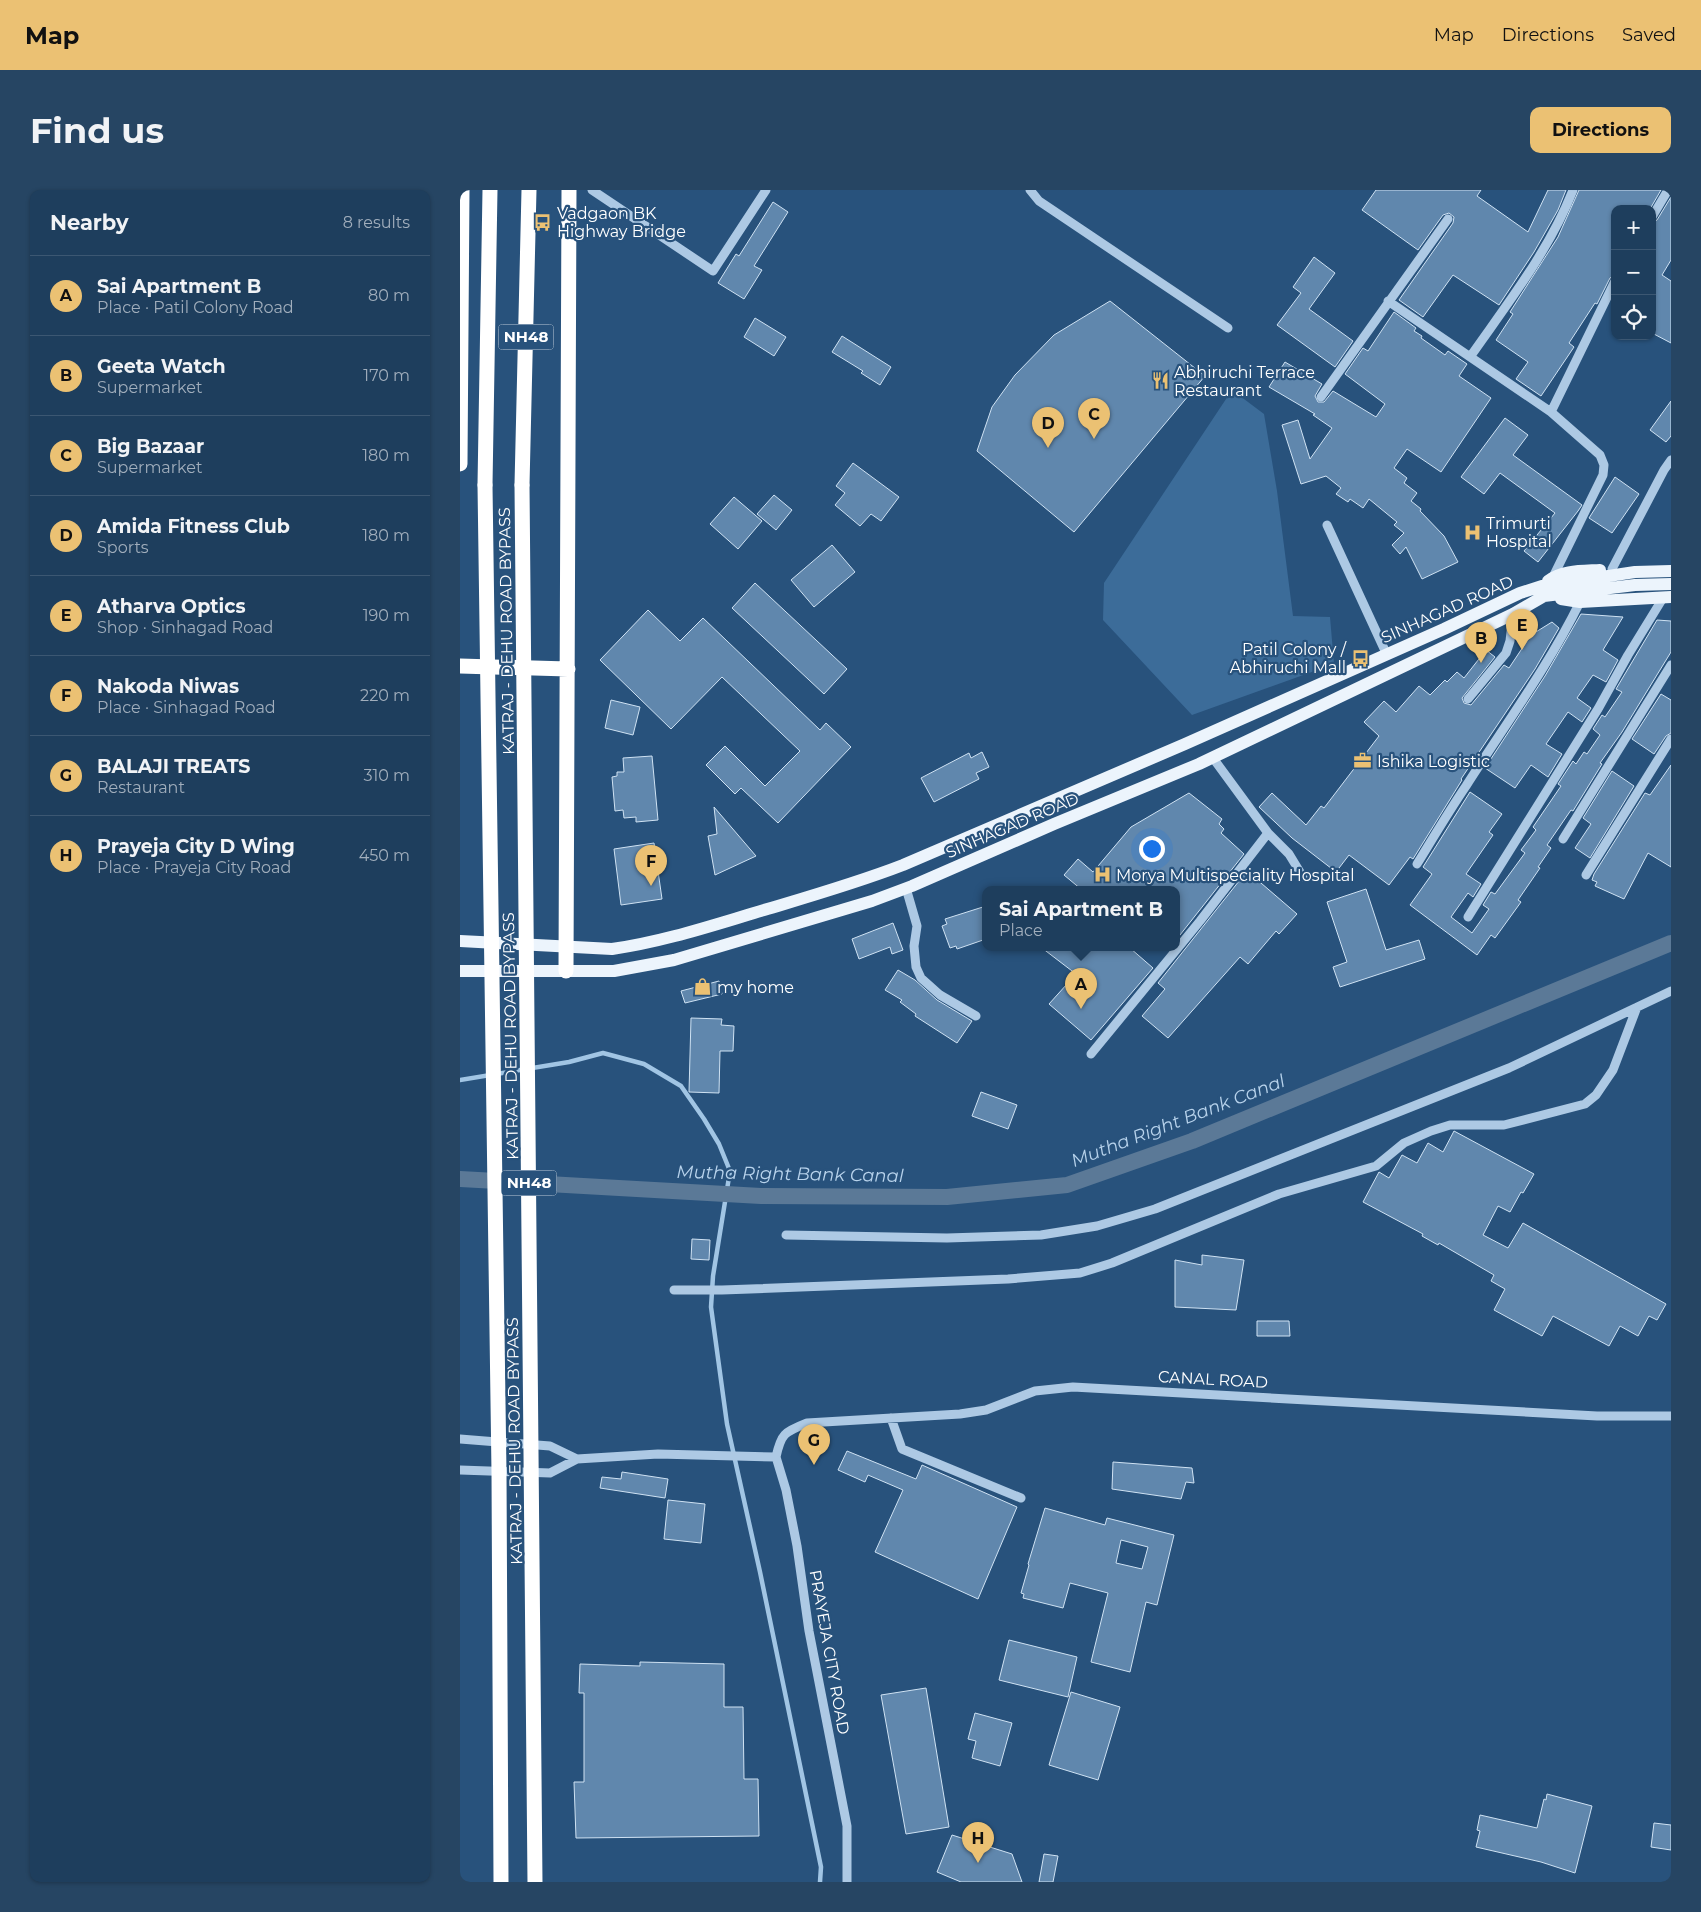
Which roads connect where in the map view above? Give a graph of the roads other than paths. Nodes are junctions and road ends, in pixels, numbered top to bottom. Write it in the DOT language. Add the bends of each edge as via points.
graph roads {
  1 [pos="462,190"];
  2 [pos="490,190"];
  3 [pos="529,190"];
  4 [pos="569,190"];
  5 [pos="592,190"];
  6 [pos="766,190"];
  7 [pos="1030,190"];
  8 [pos="1573,190"];
  9 [pos="1668,190"];
  10 [pos="1656,210"];
  11 [pos="1448,219"];
  12 [pos="461,268"];
  13 [pos="1611,289"];
  14 [pos="1388,301"];
  15 [pos="1228,328"];
  16 [pos="1470,357"];
  17 [pos="1321,397"];
  18 [pos="1551,412"];
  19 [pos="1671,460"];
  20 [pos="460,464"];
  21 [pos="1327,525"];
  22 [pos="1671,564"];
  23 [pos="1612,569"];
  24 [pos="1671,571"];
  25 [pos="1553,577"];
  26 [pos="1635,579"];
  27 [pos="1671,584"];
  28 [pos="1543,591"];
  29 [pos="1667,597"];
  30 [pos="1580,602"];
  31 [pos="1512,614"];
  32 [pos="1387,655"];
  33 [pos="1671,665"];
  34 [pos="460,666"];
  35 [pos="568,669"];
  36 [pos="1468,699"];
  37 [pos="1671,739"];
  38 [pos="1213,758"];
  39 [pos="1268,834"];
  40 [pos="1563,839"];
  41 [pos="1417,864"];
  42 [pos="1586,875"];
  43 [pos="1303,877"];
  44 [pos="906,888"];
  45 [pos="1468,917"];
  46 [pos="460,941"];
  47 [pos="1180,945"];
  48 [pos="566,946"];
  49 [pos="1175,951"];
  50 [pos="460,971"];
  51 [pos="566,971"];
  52 [pos="1671,991"];
  53 [pos="1637,1007"];
  54 [pos="976,1016"];
  55 [pos="1091,1054"];
  56 [pos="786,1235"];
  57 [pos="674,1290"];
  58 [pos="1671,1416"];
  59 [pos="891,1418"];
  60 [pos="460,1439"];
  61 [pos="776,1457"];
  62 [pos="577,1459"];
  63 [pos="460,1470"];
  64 [pos="1021,1498"];
  65 [pos="502,1882"];
  66 [pos="535,1882"];
  67 [pos="847,1882"];
  1 -- 12 [label="highway"];
  2 -- 65 [label="highway, KATRAJ - DEHU ROAD BYPASS / NH48, bridge" via="485,486"];
  3 -- 66 [label="highway, KATRAJ - DEHU ROAD BYPASS / NH48, bridge" via="522,485"];
  4 -- 35 [label="highway"];
  5 -- 6 [label="street" via="713,271"];
  7 -- 15 [label="street" via="1039,201"];
  8 -- 16 [label="street" via="1565,210 1524,280"];
  9 -- 10 [label="street"];
  11 -- 14 [label="street"];
  12 -- 20 [label="highway"];
  13 -- 18 [label="street"];
  14 -- 16 [label="street"];
  14 -- 17 [label="street"];
  16 -- 18 [label="street"];
  18 -- 25 [label="street" via="1600,455 1604,465"];
  19 -- 23 [label="street"];
  21 -- 32 [label="street"];
  22 -- 23 [label="main road"];
  23 -- 25 [label="main road" via="1568,572"];
  24 -- 26 [label="main road"];
  25 -- 28 [label="main road"];
  26 -- 27 [label="main road"];
  26 -- 28 [label="main road"];
  28 -- 30 [label="main road"];
  28 -- 31 [label="main road, SINHAGAD ROAD"];
  28 -- 32 [label="main road, SINHAGAD ROAD" via="1520,593"];
  29 -- 30 [label="main road"];
  29 -- 45 [label="street"];
  30 -- 41 [label="street" via="1529,693"];
  31 -- 36 [label="street" via="1506,653"];
  31 -- 38 [label="main road, SINHAGAD ROAD"];
  32 -- 48 [label="main road, SINHAGAD ROAD" via="865,880 668,938 612,949"];
  33 -- 40 [label="street"];
  34 -- 35 [label="highway"];
  35 -- 48 [label="highway"];
  37 -- 42 [label="street"];
  38 -- 39 [label="street"];
  38 -- 44 [label="main road, SINHAGAD ROAD"];
  39 -- 43 [label="street" via="1290,854"];
  39 -- 47 [label="street"];
  44 -- 51 [label="main road, SINHAGAD ROAD" via="674,960 614,971"];
  44 -- 54 [label="street" via="917,926 914,946 916,967 921,978 940,995"];
  46 -- 48 [label="main road, SINHAGAD ROAD"];
  48 -- 51 [label="highway"];
  49 -- 55 [label="street"];
  50 -- 51 [label="main road, SINHAGAD ROAD"];
  52 -- 53 [label="street"];
  53 -- 56 [label="street" via="1491,1076 1155,1209 1097,1226 1041,1235 956,1238"];
  53 -- 57 [label="street" via="1613,1070 1596,1095 1585,1104 1504,1125 1450,1126 1431,1131 1404,1143 1376,1166 1279,1194 1112,1263 1080,1273 1008,1279"];
  58 -- 59 [label="street, CANAL ROAD" via="1597,1416 1072,1387 1035,1391 986,1410"];
  59 -- 61 [label="street, CANAL ROAD" via="806,1424 780,1438"];
  59 -- 64 [label="street" via="902,1449"];
  60 -- 62 [label="street" via="550,1446"];
  61 -- 62 [label="street" via="658,1454"];
  61 -- 67 [label="street, PRAYEJA CITY ROAD" via="797,1546 809,1631 846,1826"];
  62 -- 63 [label="street" via="550,1473"];
}
